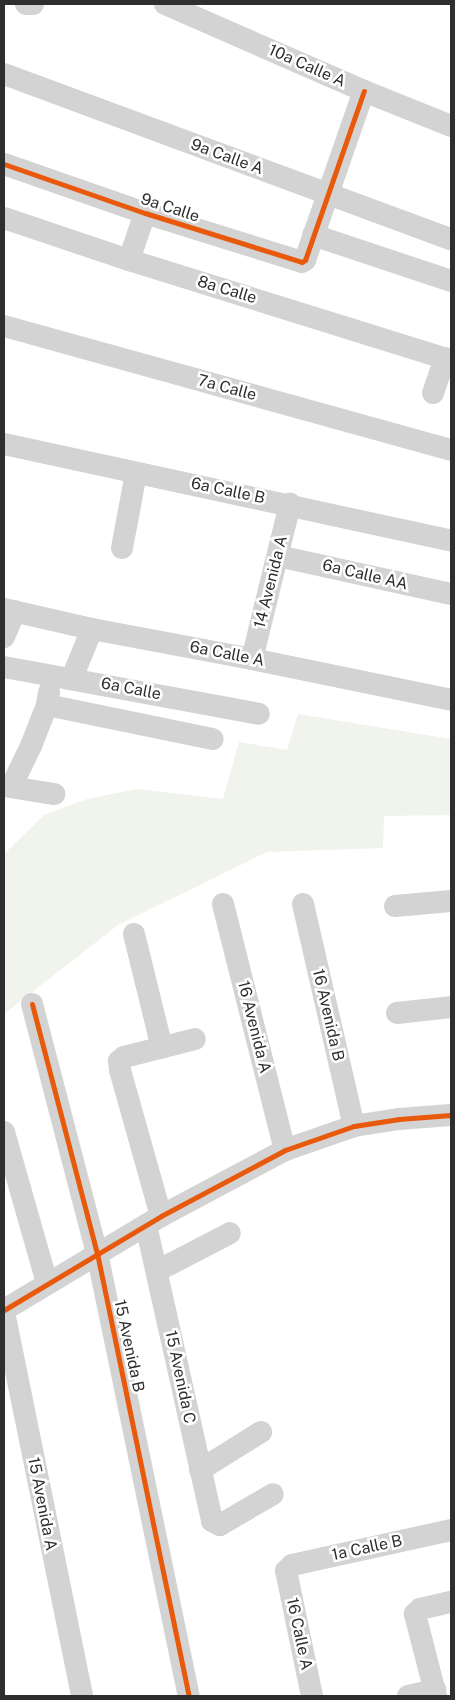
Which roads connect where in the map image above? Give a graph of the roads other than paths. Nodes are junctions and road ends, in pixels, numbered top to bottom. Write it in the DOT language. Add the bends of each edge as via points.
graph roads {
  1 [pos="26,4"];
  2 [pos="33,4"];
  3 [pos="165,4"];
  4 [pos="4,74"];
  5 [pos="364,91"];
  6 [pos="451,126"];
  7 [pos="4,164"];
  8 [pos="327,193"];
  9 [pos="144,213"];
  10 [pos="4,218"];
  11 [pos="314,234"];
  12 [pos="451,239"];
  13 [pos="129,260"];
  14 [pos="451,281"];
  15 [pos="4,326"];
  16 [pos="448,359"];
  17 [pos="433,393"];
  18 [pos="4,444"];
  19 [pos="451,450"];
  20 [pos="136,472"];
  21 [pos="290,504"];
  22 [pos="451,541"];
  23 [pos="122,548"];
  24 [pos="278,556"];
  25 [pos="451,594"];
  26 [pos="10,610"];
  27 [pos="92,629"];
  28 [pos="4,637"];
  29 [pos="252,659"];
  30 [pos="4,667"];
  31 [pos="62,676"];
  32 [pos="451,700"];
  33 [pos="47,706"];
  34 [pos="259,714"];
  35 [pos="212,739"];
  36 [pos="7,787"];
  37 [pos="54,794"];
  38 [pos="451,901"];
  39 [pos="223,904"];
  40 [pos="302,904"];
  41 [pos="395,906"];
  42 [pos="134,934"];
  43 [pos="32,1004"];
  44 [pos="451,1007"];
  45 [pos="397,1012"];
  46 [pos="194,1039"];
  47 [pos="162,1048"];
  48 [pos="451,1115"];
  49 [pos="354,1126"];
  50 [pos="4,1132"];
  51 [pos="285,1150"];
  52 [pos="153,1221"];
  53 [pos="230,1233"];
  54 [pos="97,1253"];
  55 [pos="157,1271"];
  56 [pos="47,1283"];
  57 [pos="4,1311"];
  58 [pos="261,1432"];
  59 [pos="200,1470"];
  60 [pos="272,1494"];
  61 [pos="451,1530"];
  62 [pos="286,1571"];
  63 [pos="451,1602"];
  64 [pos="435,1693"];
  65 [pos="78,1695"];
  66 [pos="189,1696"];
  67 [pos="312,1696"];
  68 [pos="408,1696"];
  1 -- 2 [label="street"];
  3 -- 5 [label="street, 10a Calle A"];
  4 -- 8 [label="street, 9a Calle A"];
  5 -- 6 [label="street, 10a Calle A"];
  5 -- 8 [label="street"];
  7 -- 9 [label="street, 9a Calle"];
  8 -- 11 [label="street"];
  8 -- 12 [label="street, 9a Calle A"];
  9 -- 11 [label="street, 9a Calle" via="302,262"];
  9 -- 13 [label="street"];
  10 -- 13 [label="street, 8a Calle"];
  11 -- 14 [label="street"];
  13 -- 16 [label="street, 8a Calle"];
  15 -- 19 [label="street, 7a Calle"];
  16 -- 17 [label="street"];
  18 -- 20 [label="street, 6a Calle B"];
  20 -- 21 [label="street, 6a Calle B"];
  20 -- 23 [label="street"];
  21 -- 22 [label="street, 6a Calle B"];
  21 -- 24 [label="street, 14 Avenida A"];
  24 -- 25 [label="street, 6a Calle AA"];
  24 -- 29 [label="street, 14 Avenida A"];
  26 -- 27 [label="street, 6a Calle A"];
  26 -- 28 [label="street"];
  27 -- 29 [label="street, 6a Calle A"];
  27 -- 31 [label="street"];
  29 -- 32 [label="street, 6a Calle A"];
  30 -- 31 [label="street, 6a Calle"];
  31 -- 33 [label="street"];
  31 -- 34 [label="street, 6a Calle"];
  33 -- 35 [label="street"];
  33 -- 36 [label="street" via="31,746"];
  36 -- 37 [label="street"];
  38 -- 41 [label="street"];
  39 -- 51 [label="street, 16 Avenida A"];
  40 -- 49 [label="street, 16 Avenida B"];
  42 -- 47 [label="street"];
  43 -- 54 [label="street, 15 Avenida B"];
  44 -- 45 [label="street"];
  46 -- 47 [label="street"];
  47 -- 52 [label="street, 15 Avenida C" via="124,1057 120,1061"];
  48 -- 49 [label="street"];
  49 -- 51 [label="street"];
  50 -- 56 [label="street"];
  51 -- 52 [label="street"];
  52 -- 54 [label="street"];
  52 -- 55 [label="street, 15 Avenida C"];
  53 -- 55 [label="street"];
  54 -- 56 [label="street"];
  54 -- 66 [label="street, 15 Avenida B"];
  55 -- 59 [label="street, 15 Avenida C"];
  56 -- 57 [label="street"];
  57 -- 65 [label="street, 15 Avenida A"];
  58 -- 59 [label="street"];
  59 -- 60 [label="street, 15 Avenida C" via="212,1521 220,1525"];
  61 -- 62 [label="street, 1a Calle B" via="300,1562"];
  62 -- 67 [label="street, 16 Calle A"];
  63 -- 64 [label="street" via="420,1609 415,1614"];
  64 -- 68 [label="street"];
}
